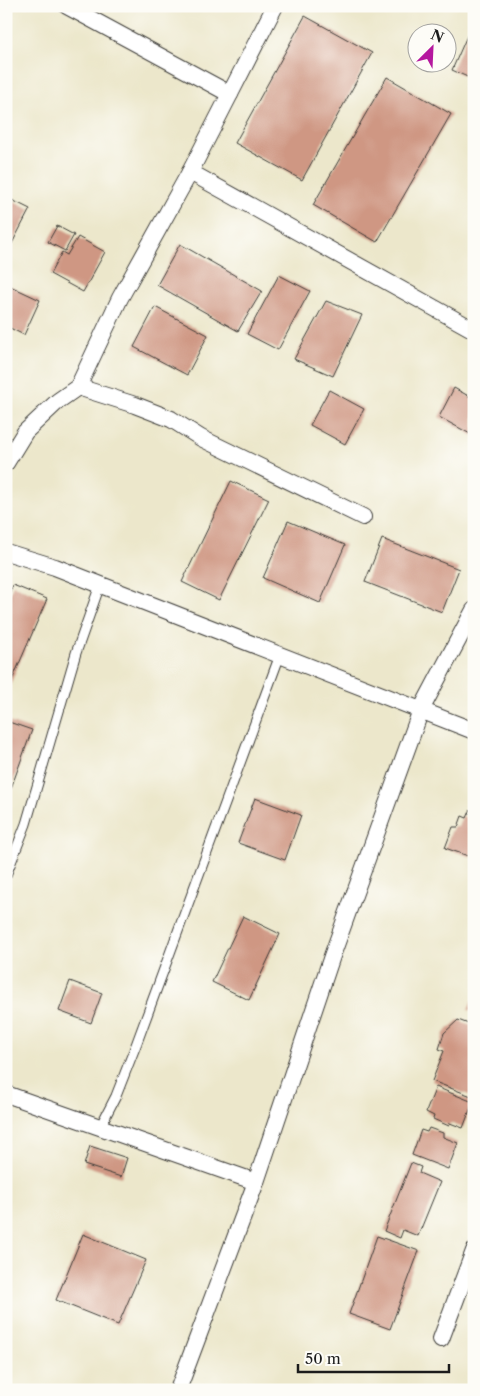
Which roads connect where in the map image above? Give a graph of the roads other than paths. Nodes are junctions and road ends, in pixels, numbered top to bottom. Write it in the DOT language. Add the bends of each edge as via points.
graph roads {
  1 [pos="68,6"];
  2 [pos="275,6"];
  3 [pos="230,94"];
  4 [pos="190,172"];
  5 [pos="474,330"];
  6 [pos="78,387"];
  7 [pos="6,463"];
  8 [pos="364,517"];
  9 [pos="6,552"];
  10 [pos="100,585"];
  11 [pos="474,610"];
  12 [pos="280,655"];
  13 [pos="420,710"];
  14 [pos="474,731"];
  15 [pos="6,876"];
  16 [pos="6,1094"];
  17 [pos="100,1127"];
  18 [pos="256,1182"];
  19 [pos="474,1251"];
  20 [pos="441,1339"];
  21 [pos="178,1390"];
  1 -- 3 [label="street"];
  2 -- 3 [label="street"];
  3 -- 4 [label="street"];
  4 -- 5 [label="street"];
  4 -- 6 [label="street" via="120,298"];
  6 -- 7 [label="street" via="25,432"];
  6 -- 8 [label="street" via="170,419 201,438"];
  9 -- 10 [label="street"];
  10 -- 12 [label="street"];
  10 -- 15 [label="lane" via="76,653 26,824"];
  11 -- 13 [label="street"];
  12 -- 13 [label="street"];
  12 -- 17 [label="lane" via="136,1045"];
  13 -- 14 [label="street"];
  13 -- 18 [label="street"];
  16 -- 17 [label="street"];
  17 -- 18 [label="street"];
  18 -- 21 [label="street"];
  19 -- 20 [label="street"];
}
